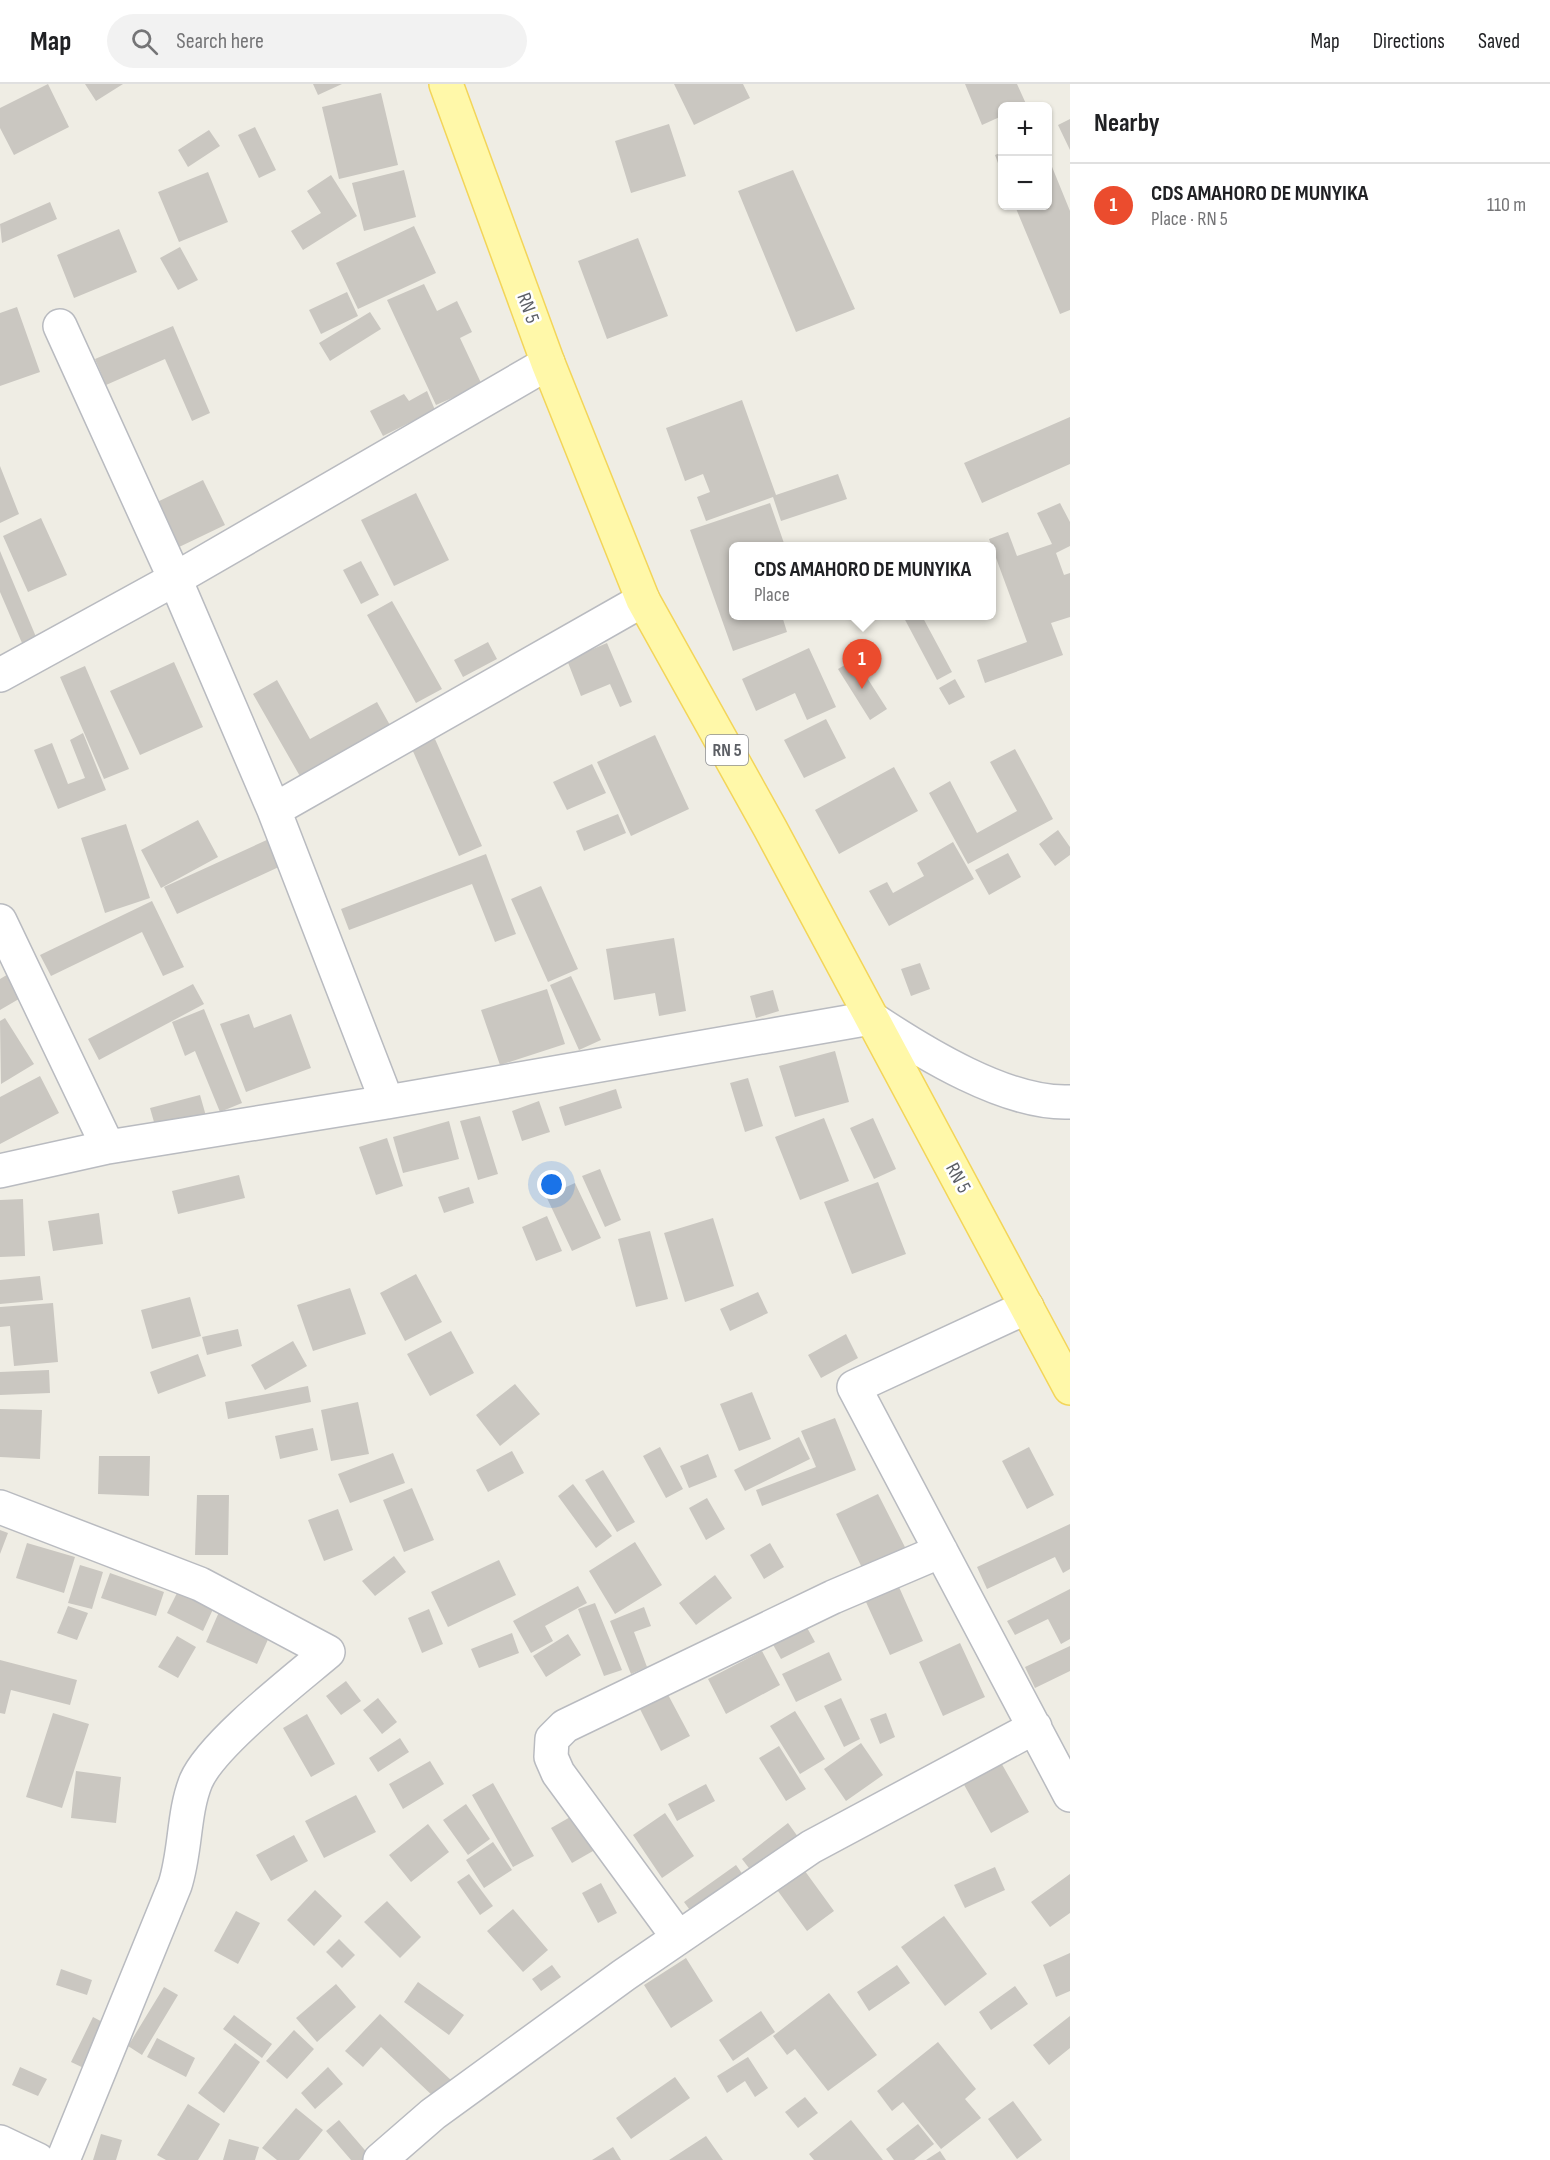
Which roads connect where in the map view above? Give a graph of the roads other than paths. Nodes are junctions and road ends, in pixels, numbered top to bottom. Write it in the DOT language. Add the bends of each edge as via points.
graph roads {
  1 [pos="446,84"];
  2 [pos="60,326"];
  3 [pos="548,363"];
  4 [pos="175,579"];
  5 [pos="643,600"];
  6 [pos="0,675"];
  7 [pos="274,810"];
  8 [pos="0,921"];
  9 [pos="871,1017"];
  10 [pos="387,1102"];
  11 [pos="1070,1102"];
  12 [pos="108,1147"];
  13 [pos="0,1171"];
  14 [pos="1027,1307"];
  15 [pos="1070,1388"];
  16 [pos="0,1507"];
  17 [pos="941,1551"];
  18 [pos="1035,1727"];
  19 [pos="1070,1795"];
  20 [pos="678,1937"];
  21 [pos="0,2142"];
  22 [pos="39,2160"];
  23 [pos="63,2160"];
  24 [pos="380,2160"];
  1 -- 3 [label="main road, RN 5 / RN 5"];
  2 -- 4 [label="street"];
  3 -- 4 [label="street"];
  3 -- 5 [label="main road, RN 5 / RN 5"];
  4 -- 6 [label="street"];
  4 -- 7 [label="street"];
  5 -- 7 [label="street"];
  5 -- 9 [label="main road, RN 5 / RN 5"];
  7 -- 10 [label="street"];
  8 -- 12 [label="street"];
  9 -- 10 [label="street"];
  9 -- 11 [label="street" via="927,1055 973,1076 1022,1095"];
  9 -- 14 [label="main road, RN 5 / RN 5"];
  10 -- 12 [label="street"];
  12 -- 13 [label="street"];
  14 -- 15 [label="main road, RN 5 / RN 5"];
  14 -- 17 [label="street" via="854,1387"];
  16 -- 23 [label="street" via="200,1584 328,1652 223,1745 197,1780 175,1885"];
  17 -- 18 [label="street"];
  17 -- 20 [label="street" via="726,1647 565,1726 552,1739 551,1757 558,1773"];
  18 -- 19 [label="street"];
  18 -- 20 [label="street" via="811,1847"];
  20 -- 24 [label="street" via="433,2114"];
  21 -- 22 [label="street"];
}
